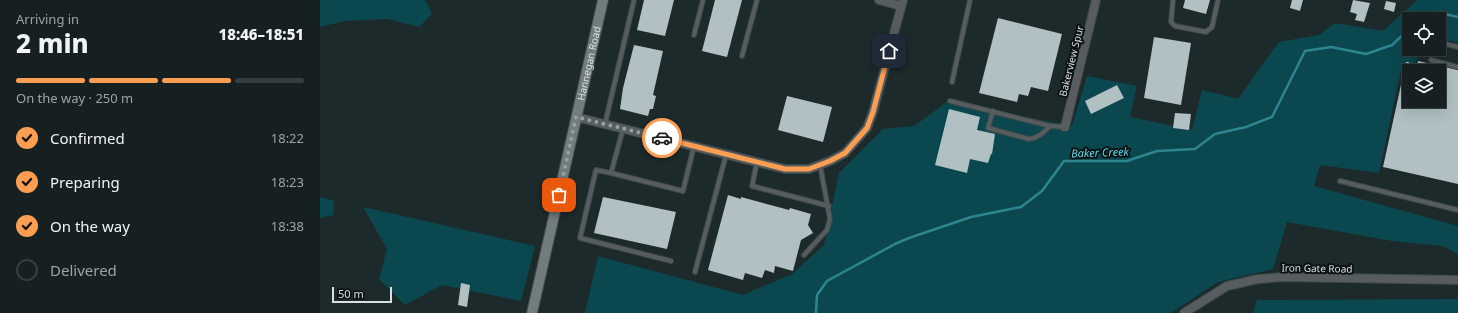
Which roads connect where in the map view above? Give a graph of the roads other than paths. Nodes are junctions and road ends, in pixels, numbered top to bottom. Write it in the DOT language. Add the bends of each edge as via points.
graph roads {
  1 [pos="603,0"];
  2 [pos="634,0"];
  3 [pos="703,0"];
  4 [pos="757,0"];
  5 [pos="879,0"];
  6 [pos="970,0"];
  7 [pos="1096,0"];
  8 [pos="1173,0"];
  9 [pos="1218,0"];
  10 [pos="902,3"];
  11 [pos="694,35"];
  12 [pos="1446,44"];
  13 [pos="1458,47"];
  14 [pos="742,56"];
  15 [pos="1430,60"];
  16 [pos="1458,67"];
  17 [pos="952,82"];
  18 [pos="950,101"];
  19 [pos="993,112"];
  20 [pos="576,117"];
  21 [pos="605,124"];
  22 [pos="1050,126"];
  23 [pos="1065,127"];
  24 [pos="623,129"];
  25 [pos="694,146"];
  26 [pos="726,154"];
  27 [pos="757,162"];
  28 [pos="820,165"];
  29 [pos="611,174"];
  30 [pos="1340,181"];
  31 [pos="829,206"];
  32 [pos="1458,210"];
  33 [pos="804,255"];
  34 [pos="671,261"];
  35 [pos="695,272"];
  36 [pos="1458,280"];
  37 [pos="532,313"];
  38 [pos="1184,313"];
  1 -- 20 [label="main road, Hannegan Road"];
  2 -- 21 [label="lane"];
  3 -- 11 [label="lane"];
  4 -- 14 [label="lane"];
  5 -- 10 [label="street"];
  6 -- 17 [label="lane"];
  7 -- 23 [label="street, Bakerview Spur"];
  8 -- 9 [label="lane" via="1171,22 1175,26 1206,32 1212,27"];
  10 -- 28 [label="street" via="867,128 845,153"];
  12 -- 13 [label="lane"];
  15 -- 16 [label="lane"];
  18 -- 19 [label="lane"];
  19 -- 22 [label="lane"];
  19 -- 22 [label="lane" via="988,128 1029,139 1043,134"];
  20 -- 21 [label="street"];
  20 -- 37 [label="main road, Hannegan Road"];
  21 -- 24 [label="street"];
  22 -- 23 [label="lane"];
  24 -- 25 [label="street"];
  24 -- 29 [label="lane"];
  25 -- 26 [label="street"];
  25 -- 29 [label="lane" via="683,191"];
  26 -- 27 [label="street"];
  26 -- 35 [label="lane"];
  27 -- 28 [label="street" via="785,169 809,169"];
  27 -- 31 [label="lane" via="752,186"];
  28 -- 31 [label="lane"];
  29 -- 34 [label="lane" via="596,170 580,238"];
  30 -- 32 [label="lane"];
  31 -- 33 [label="lane" via="827,230"];
  36 -- 38 [label="street, Iron Gate Road" via="1284,277 1258,280 1227,286"];
}
